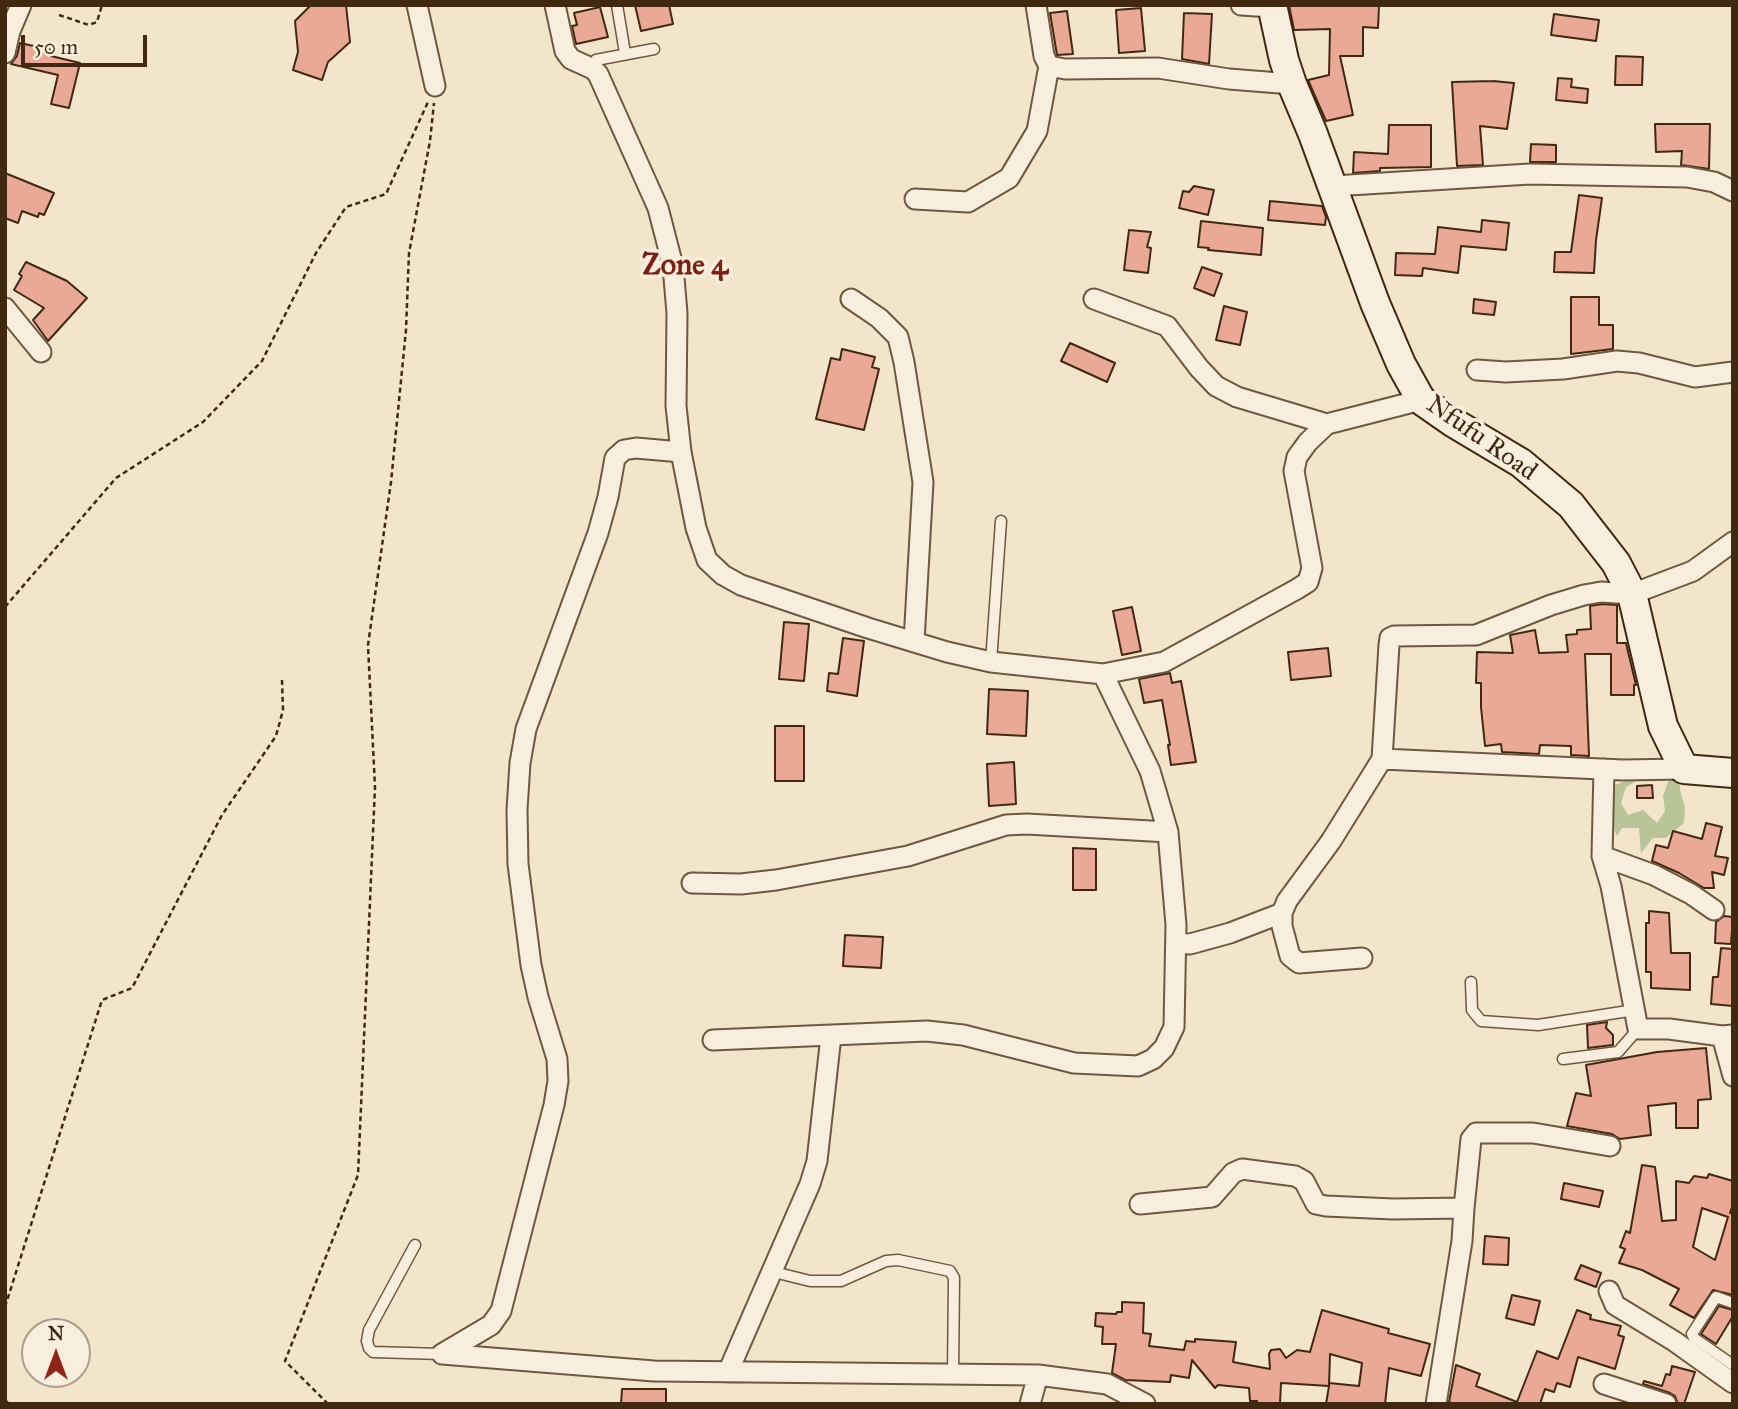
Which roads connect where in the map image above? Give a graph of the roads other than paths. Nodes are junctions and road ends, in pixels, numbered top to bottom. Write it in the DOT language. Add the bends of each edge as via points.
graph roads {
  1 [pos="21,5"];
  2 [pos="417,5"];
  3 [pos="555,5"];
  4 [pos="617,5"];
  5 [pos="1036,5"];
  6 [pos="1241,5"];
  7 [pos="1272,6"];
  8 [pos="654,49"];
  9 [pos="5,53"];
  10 [pos="625,53"];
  11 [pos="1049,66"];
  12 [pos="593,69"];
  13 [pos="1292,84"];
  14 [pos="435,86"];
  15 [pos="1333,186"];
  16 [pos="1733,191"];
  17 [pos="915,198"];
  18 [pos="851,299"];
  19 [pos="1094,299"];
  20 [pos="5,308"];
  21 [pos="41,352"];
  22 [pos="1477,370"];
  23 [pos="1733,372"];
  24 [pos="1421,400"];
  25 [pos="1327,424"];
  26 [pos="681,452"];
  27 [pos="1000,521"];
  28 [pos="1733,542"];
  29 [pos="1632,594"];
  30 [pos="914,642"];
  31 [pos="991,662"];
  32 [pos="1103,674"];
  33 [pos="1382,759"];
  34 [pos="1604,769"];
  35 [pos="1684,769"];
  36 [pos="1733,773"];
  37 [pos="1168,832"];
  38 [pos="1602,856"];
  39 [pos="692,883"];
  40 [pos="1714,910"];
  41 [pos="1282,913"];
  42 [pos="1176,943"];
  43 [pos="1362,958"];
  44 [pos="1471,982"];
  45 [pos="1637,1019"];
  46 [pos="831,1036"];
  47 [pos="1727,1036"];
  48 [pos="713,1040"];
  49 [pos="1563,1059"];
  50 [pos="1733,1076"];
  51 [pos="1610,1146"];
  52 [pos="1140,1204"];
  53 [pos="1464,1208"];
  54 [pos="415,1245"];
  55 [pos="774,1272"];
  56 [pos="1609,1291"];
  57 [pos="1733,1303"];
  58 [pos="442,1354"];
  59 [pos="1733,1365"];
  60 [pos="728,1372"];
  61 [pos="953,1375"];
  62 [pos="1038,1375"];
  63 [pos="1733,1383"];
  64 [pos="1604,1384"];
  65 [pos="1030,1404"];
  66 [pos="1144,1404"];
  67 [pos="1436,1404"];
  68 [pos="1666,1404"];
  1 -- 9 [label="street"];
  2 -- 14 [label="street"];
  3 -- 12 [label="street" via="565,51"];
  4 -- 10 [label="lane"];
  5 -- 11 [label="street"];
  6 -- 7 [label="street"];
  7 -- 13 [label="street, Nfufu Road"];
  8 -- 10 [label="lane"];
  10 -- 12 [label="lane" via="596,60"];
  11 -- 13 [label="street" via="1158,68"];
  11 -- 17 [label="street" via="1037,131 1009,178 968,202"];
  12 -- 26 [label="street" via="653,194 670,253 677,313 676,406"];
  13 -- 15 [label="street, Nfufu Road"];
  15 -- 16 [label="street" via="1530,174 1687,177"];
  15 -- 24 [label="street, Nfufu Road" via="1385,327"];
  18 -- 30 [label="street" via="898,337 904,362 923,482"];
  19 -- 25 [label="street" via="1167,326 1216,386 1237,397"];
  20 -- 21 [label="street"];
  22 -- 23 [label="street" via="1522,372 1617,361 1695,377"];
  24 -- 25 [label="street"];
  24 -- 29 [label="street, Nfufu Road" via="1521,463 1571,505 1616,564"];
  25 -- 32 [label="street" via="1297,457 1294,471 1312,568 1308,582 1164,662"];
  26 -- 30 [label="street" via="703,549 707,560 723,575"];
  26 -- 58 [label="street" via="636,448 615,458 598,533 526,729 517,810 519,864 531,965 557,1059 558,1081 501,1311 491,1325"];
  27 -- 31 [label="lane"];
  28 -- 29 [label="street" via="1693,571"];
  29 -- 33 [label="street" via="1584,595 1476,635 1390,638"];
  29 -- 35 [label="street, Nfufu Road" via="1663,726"];
  30 -- 31 [label="street"];
  31 -- 32 [label="street"];
  32 -- 37 [label="street" via="1150,771"];
  33 -- 34 [label="street"];
  33 -- 41 [label="street"];
  34 -- 35 [label="street"];
  34 -- 38 [label="street"];
  35 -- 36 [label="street"];
  37 -- 39 [label="street" via="1006,825 897,859 776,880"];
  37 -- 42 [label="street"];
  38 -- 40 [label="street" via="1654,875"];
  38 -- 45 [label="street"];
  41 -- 42 [label="street" via="1230,933"];
  41 -- 43 [label="street" via="1290,956 1299,962"];
  42 -- 46 [label="street" via="1174,1027 1164,1048 1138,1066 1074,1063 963,1035 927,1031"];
  44 -- 45 [label="lane" via="1472,1010 1481,1021 1538,1025"];
  45 -- 47 [label="street" via="1668,1029"];
  45 -- 49 [label="lane" via="1618,1052"];
  46 -- 48 [label="street"];
  46 -- 55 [label="street" via="817,1161"];
  47 -- 50 [label="street"];
  51 -- 53 [label="street" via="1533,1133 1476,1133 1471,1139"];
  52 -- 53 [label="street" via="1212,1197 1233,1172 1242,1169 1295,1176 1304,1181 1316,1204 1326,1206"];
  53 -- 67 [label="street"];
  54 -- 58 [label="lane" via="369,1330 369,1348 373,1352"];
  55 -- 60 [label="street"];
  55 -- 61 [label="lane" via="810,1281 841,1281 898,1260 950,1271 954,1278"];
  56 -- 63 [label="street" via="1615,1305"];
  57 -- 59 [label="lane" via="1716,1297 1692,1334"];
  58 -- 60 [label="street" via="654,1371"];
  60 -- 61 [label="street"];
  61 -- 62 [label="street"];
  62 -- 65 [label="street"];
  62 -- 66 [label="street" via="1107,1384"];
  64 -- 68 [label="street"];
}
